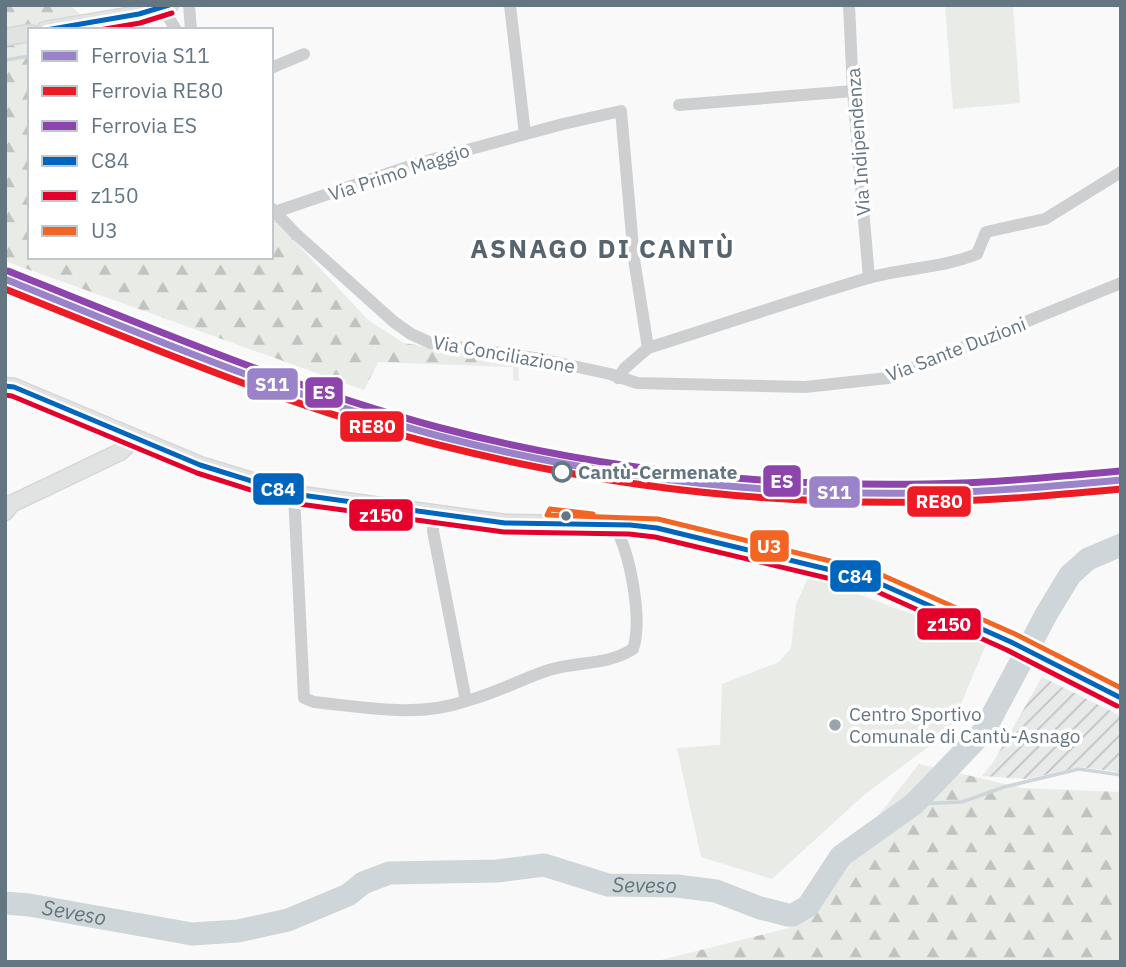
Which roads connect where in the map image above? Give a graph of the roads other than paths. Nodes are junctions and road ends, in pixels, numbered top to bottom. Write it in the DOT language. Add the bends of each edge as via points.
graph roads {
  1 [pos="189,5"];
  2 [pos="510,5"];
  3 [pos="849,5"];
  4 [pos="167,7"];
  5 [pos="116,18"];
  6 [pos="57,28"];
  7 [pos="133,28"];
  8 [pos="175,28"];
  9 [pos="191,28"];
  10 [pos="28,33"];
  11 [pos="5,37"];
  12 [pos="304,54"];
  13 [pos="273,67"];
  14 [pos="853,91"];
  15 [pos="678,105"];
  16 [pos="524,134"];
  17 [pos="1121,172"];
  18 [pos="273,210"];
  19 [pos="869,278"];
  20 [pos="1121,283"];
  21 [pos="648,348"];
  22 [pos="618,378"];
  23 [pos="5,386"];
  24 [pos="135,438"];
  25 [pos="294,494"];
  26 [pos="5,512"];
  27 [pos="434,513"];
  28 [pos="614,525"];
  29 [pos="1121,698"];
  30 [pos="466,701"];
  1 -- 9 [label="street"];
  2 -- 16 [label="street"];
  3 -- 14 [label="street, Via Indipendenza"];
  4 -- 5 [label="main road"];
  4 -- 8 [label="street"];
  5 -- 6 [label="main road"];
  5 -- 7 [label="street"];
  10 -- 11 [label="main road"];
  12 -- 13 [label="street"];
  14 -- 15 [label="street"];
  14 -- 19 [label="street, Via Indipendenza"];
  16 -- 18 [label="street, Via Primo Maggio"];
  16 -- 21 [label="street, Via Primo Maggio" via="621,111 634,259"];
  17 -- 19 [label="street" via="1045,219 986,232 977,254 953,263"];
  18 -- 22 [label="street, Via Conciliazione" via="411,334 431,343 541,359"];
  19 -- 21 [label="street"];
  20 -- 22 [label="street, Via Sante Duzioni" via="888,377 805,387 637,383"];
  21 -- 22 [label="street"];
  23 -- 24 [label="main road"];
  24 -- 25 [label="main road" via="200,465"];
  24 -- 26 [label="main road" via="120,452 11,504"];
  25 -- 27 [label="main road"];
  25 -- 30 [label="street" via="303,698 398,710 447,708"];
  27 -- 28 [label="main road" via="505,523"];
  27 -- 30 [label="street" via="433,531"];
  28 -- 29 [label="main road" via="657,528 872,580"];
  28 -- 30 [label="street" via="628,560 638,626 633,649 617,659 550,670"];
}
